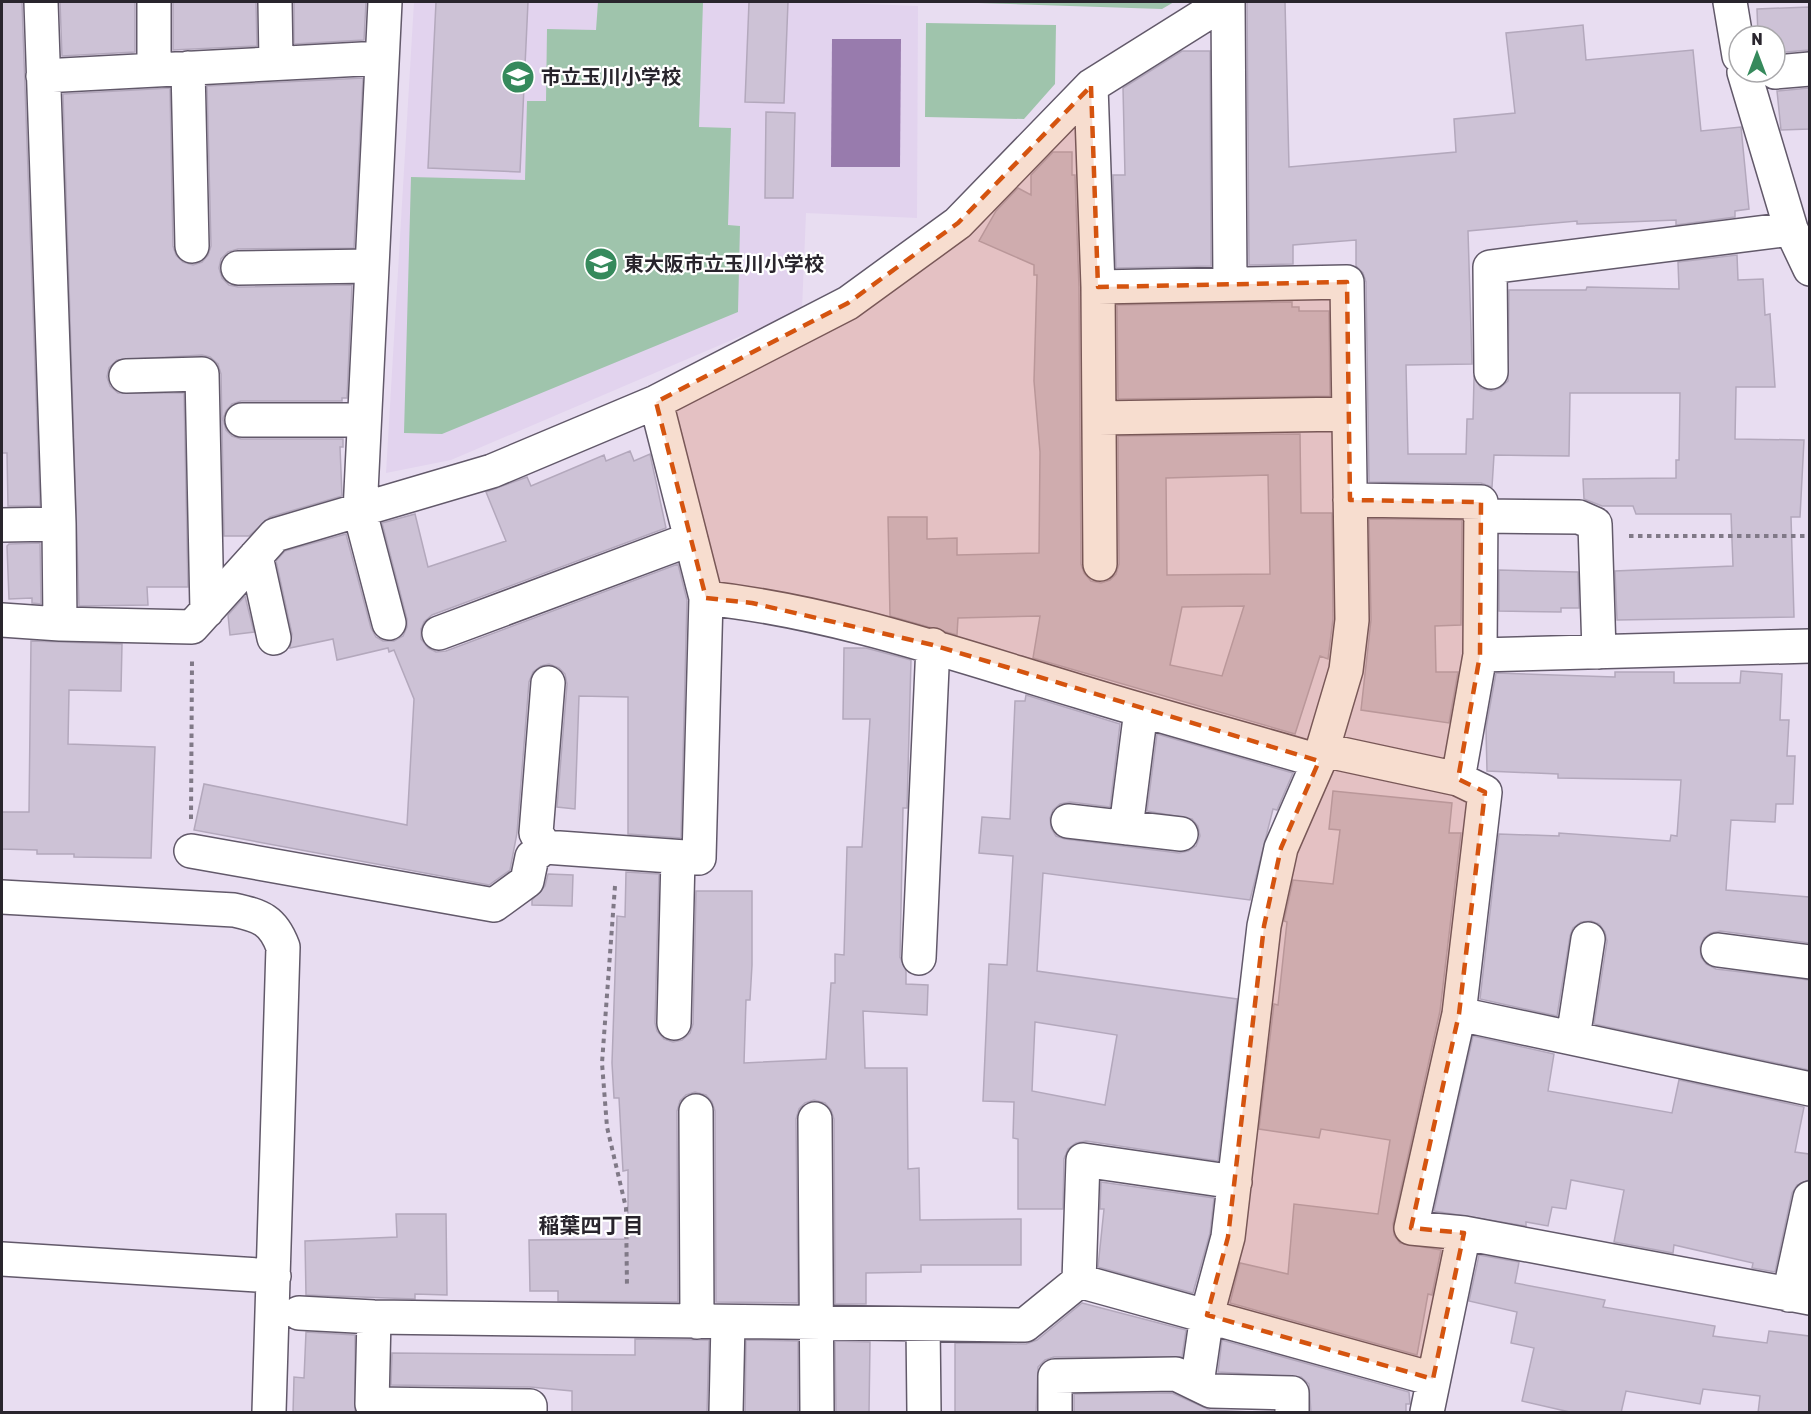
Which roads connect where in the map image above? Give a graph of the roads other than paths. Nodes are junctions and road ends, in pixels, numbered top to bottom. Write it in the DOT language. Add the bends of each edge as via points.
graph roads {
  1 [pos="41,2"];
  2 [pos="154,2"];
  3 [pos="275,2"];
  4 [pos="385,2"];
  5 [pos="1227,2"];
  6 [pos="1730,2"];
  7 [pos="1738,24"];
  8 [pos="381,58"];
  9 [pos="276,63"];
  10 [pos="188,68"];
  11 [pos="1787,69"];
  12 [pos="1809,69"];
  13 [pos="154,70"];
  14 [pos="44,76"];
  15 [pos="1758,84"];
  16 [pos="1091,86"];
  17 [pos="1791,229"];
  18 [pos="192,246"];
  19 [pos="371,266"];
  20 [pos="238,268"];
  21 [pos="1809,269"];
  22 [pos="1230,284"];
  23 [pos="1098,287"];
  24 [pos="1491,372"];
  25 [pos="126,376"];
  26 [pos="657,402"];
  27 [pos="1349,414"];
  28 [pos="1099,418"];
  29 [pos="242,420"];
  30 [pos="364,420"];
  31 [pos="1350,500"];
  32 [pos="360,512"];
  33 [pos="1480,516"];
  34 [pos="59,524"];
  35 [pos="2,525"];
  36 [pos="691,539"];
  37 [pos="256,556"];
  38 [pos="1100,564"];
  39 [pos="706,598"];
  40 [pos="200,619"];
  41 [pos="2,620"];
  42 [pos="389,623"];
  43 [pos="60,624"];
  44 [pos="439,633"];
  45 [pos="274,638"];
  46 [pos="933,645"];
  47 [pos="1809,646"];
  48 [pos="1599,652"];
  49 [pos="1480,654"];
  50 [pos="548,683"];
  51 [pos="1141,710"];
  52 [pos="1321,755"];
  53 [pos="1458,779"];
  54 [pos="1068,821"];
  55 [pos="1126,828"];
  56 [pos="1181,834"];
  57 [pos="545,847"];
  58 [pos="191,851"];
  59 [pos="678,856"];
  60 [pos="2,897"];
  61 [pos="1588,939"];
  62 [pos="1718,950"];
  63 [pos="919,958"];
  64 [pos="1809,962"];
  65 [pos="1459,1014"];
  66 [pos="674,1023"];
  67 [pos="1573,1038"];
  68 [pos="1809,1089"];
  69 [pos="696,1111"];
  70 [pos="815,1119"];
  71 [pos="1235,1182"];
  72 [pos="1809,1198"];
  73 [pos="1464,1233"];
  74 [pos="2,1259"];
  75 [pos="274,1276"];
  76 [pos="1079,1281"];
  77 [pos="1799,1297"];
  78 [pos="299,1313"];
  79 [pos="1207,1315"];
  80 [pos="374,1317"];
  81 [pos="712,1322"];
  82 [pos="818,1323"];
  83 [pos="923,1324"];
  84 [pos="1433,1379"];
  85 [pos="1197,1384"];
  86 [pos="269,1413"];
  87 [pos="530,1413"];
  88 [pos="726,1413"];
  89 [pos="817,1413"];
  90 [pos="924,1413"];
  91 [pos="1055,1413"];
  92 [pos="1292,1413"];
  93 [pos="1427,1413"];
  1 -- 14 [label="street"];
  2 -- 13 [label="street"];
  3 -- 9 [label="street"];
  4 -- 8 [label="street"];
  5 -- 16 [label="street"];
  5 -- 22 [label="street"];
  6 -- 7 [label="street"];
  8 -- 9 [label="street"];
  8 -- 19 [label="street"];
  9 -- 10 [label="street"];
  10 -- 13 [label="street"];
  10 -- 18 [label="street"];
  11 -- 12 [label="street"];
  13 -- 14 [label="street"];
  14 -- 34 [label="street"];
  15 -- 17 [label="street"];
  16 -- 23 [label="street"];
  16 -- 26 [label="street" via="958,223 848,303"];
  17 -- 21 [label="street"];
  17 -- 24 [label="street" via="1490,267"];
  19 -- 20 [label="street"];
  19 -- 30 [label="street"];
  22 -- 23 [label="street"];
  22 -- 27 [label="street" via="1347,282"];
  23 -- 28 [label="street"];
  25 -- 40 [label="street" via="202,374"];
  26 -- 32 [label="street" via="492,471"];
  26 -- 36 [label="street"];
  27 -- 28 [label="street"];
  27 -- 31 [label="street"];
  28 -- 38 [label="street"];
  29 -- 30 [label="street"];
  30 -- 32 [label="street"];
  31 -- 33 [label="street" via="1481,502"];
  31 -- 52 [label="street" via="1352,620 1346,670"];
  32 -- 37 [label="street" via="275,535"];
  32 -- 42 [label="street"];
  33 -- 48 [label="street" via="1579,517 1595,524"];
  33 -- 49 [label="street"];
  34 -- 35 [label="street"];
  34 -- 43 [label="street"];
  36 -- 39 [label="street"];
  36 -- 44 [label="street"];
  37 -- 40 [label="street"];
  37 -- 45 [label="street"];
  39 -- 46 [label="street" via="752,603"];
  39 -- 59 [label="street" via="699,858"];
  40 -- 43 [label="street"];
  41 -- 43 [label="street"];
  46 -- 51 [label="street"];
  46 -- 63 [label="street"];
  47 -- 48 [label="street"];
  48 -- 49 [label="street"];
  49 -- 53 [label="street"];
  50 -- 57 [label="street" via="536,833"];
  51 -- 52 [label="street"];
  51 -- 55 [label="street"];
  52 -- 53 [label="street"];
  52 -- 71 [label="street" via="1281,848 1264,926"];
  53 -- 65 [label="street" via="1485,792"];
  54 -- 55 [label="street"];
  55 -- 56 [label="street"];
  57 -- 58 [label="street" via="532,857 527,881 494,905"];
  57 -- 59 [label="street"];
  59 -- 66 [label="street"];
  60 -- 75 [label="street" via="234,910 259,916 276,929 283,947"];
  61 -- 67 [label="street"];
  62 -- 64 [label="street"];
  65 -- 67 [label="street"];
  65 -- 73 [label="street" via="1411,1228"];
  67 -- 68 [label="street"];
  69 -- 81 [label="street"];
  70 -- 82 [label="street"];
  71 -- 76 [label="street" via="1083,1160"];
  71 -- 79 [label="street" via="1228,1237"];
  72 -- 77 [label="street"];
  73 -- 77 [label="street"];
  73 -- 84 [label="street"];
  74 -- 75 [label="street"];
  75 -- 86 [label="street"];
  76 -- 79 [label="street"];
  76 -- 83 [label="street" via="1025,1325"];
  78 -- 80 [label="street"];
  79 -- 84 [label="street"];
  79 -- 85 [label="street"];
  80 -- 81 [label="street"];
  80 -- 87 [label="street" via="372,1404 530,1406"];
  81 -- 82 [label="street"];
  81 -- 88 [label="street"];
  82 -- 83 [label="street"];
  82 -- 89 [label="street"];
  83 -- 90 [label="street"];
  84 -- 93 [label="street"];
  85 -- 91 [label="street" via="1176,1374 1055,1376"];
  85 -- 92 [label="street" via="1211,1391 1292,1393"];
}
